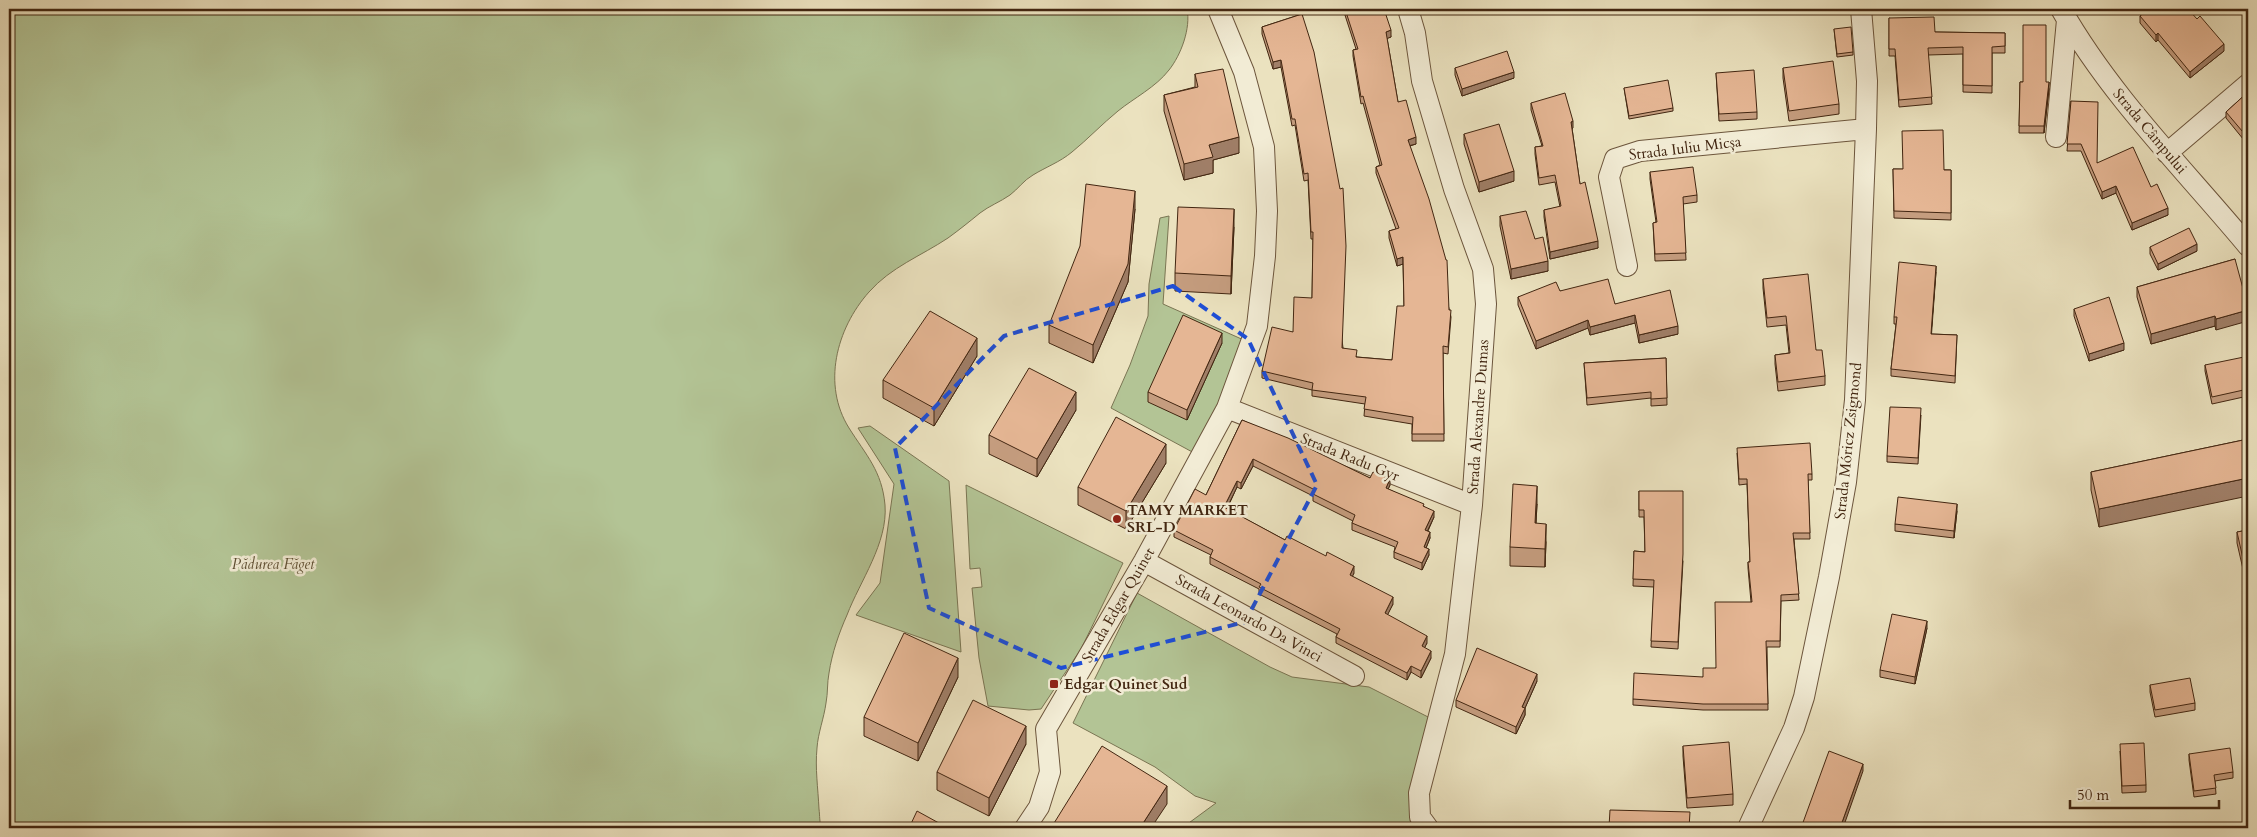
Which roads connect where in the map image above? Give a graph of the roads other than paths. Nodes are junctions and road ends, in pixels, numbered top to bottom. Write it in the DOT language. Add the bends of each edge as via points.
graph roads {
  1 [pos="1218,9"];
  2 [pos="1408,9"];
  3 [pos="1861,9"];
  4 [pos="2064,14"];
  5 [pos="2248,84"];
  6 [pos="1866,129"];
  7 [pos="2056,136"];
  8 [pos="2167,153"];
  9 [pos="2248,246"];
  10 [pos="1627,266"];
  11 [pos="1227,408"];
  12 [pos="1472,505"];
  13 [pos="1144,561"];
  14 [pos="1354,676"];
  15 [pos="1025,828"];
  16 [pos="1428,828"];
  17 [pos="1748,828"];
  1 -- 11 [label="street, Strada Edgar Quinet" via="1244,72 1264,147 1267,211 1257,326"];
  2 -- 12 [label="street, Strada Alexandre Dumas" via="1422,81 1454,189 1483,270 1486,304"];
  3 -- 6 [label="street, Strada Móricz Zsigmond" via="1867,82"];
  4 -- 7 [label="street"];
  4 -- 8 [label="street, Strada Câmpului" via="2102,72"];
  5 -- 8 [label="street"];
  6 -- 10 [label="street, Strada Iuliu Micșa" via="1640,151 1615,159 1609,177"];
  6 -- 17 [label="street, Strada Móricz Zsigmond" via="1855,400 1846,482 1830,577 1804,697 1794,728"];
  8 -- 9 [label="street, Strada Câmpului"];
  11 -- 12 [label="street, Strada Radu Gyr"];
  11 -- 13 [label="street, Strada Edgar Quinet"];
  12 -- 16 [label="street, Strada Alexandre Dumas" via="1455,654 1419,793 1420,817"];
  13 -- 14 [label="street, Strada Leonardo Da Vinci"];
  13 -- 15 [label="street, Strada Edgar Quinet" via="1046,729 1050,772 1039,807"];
}
